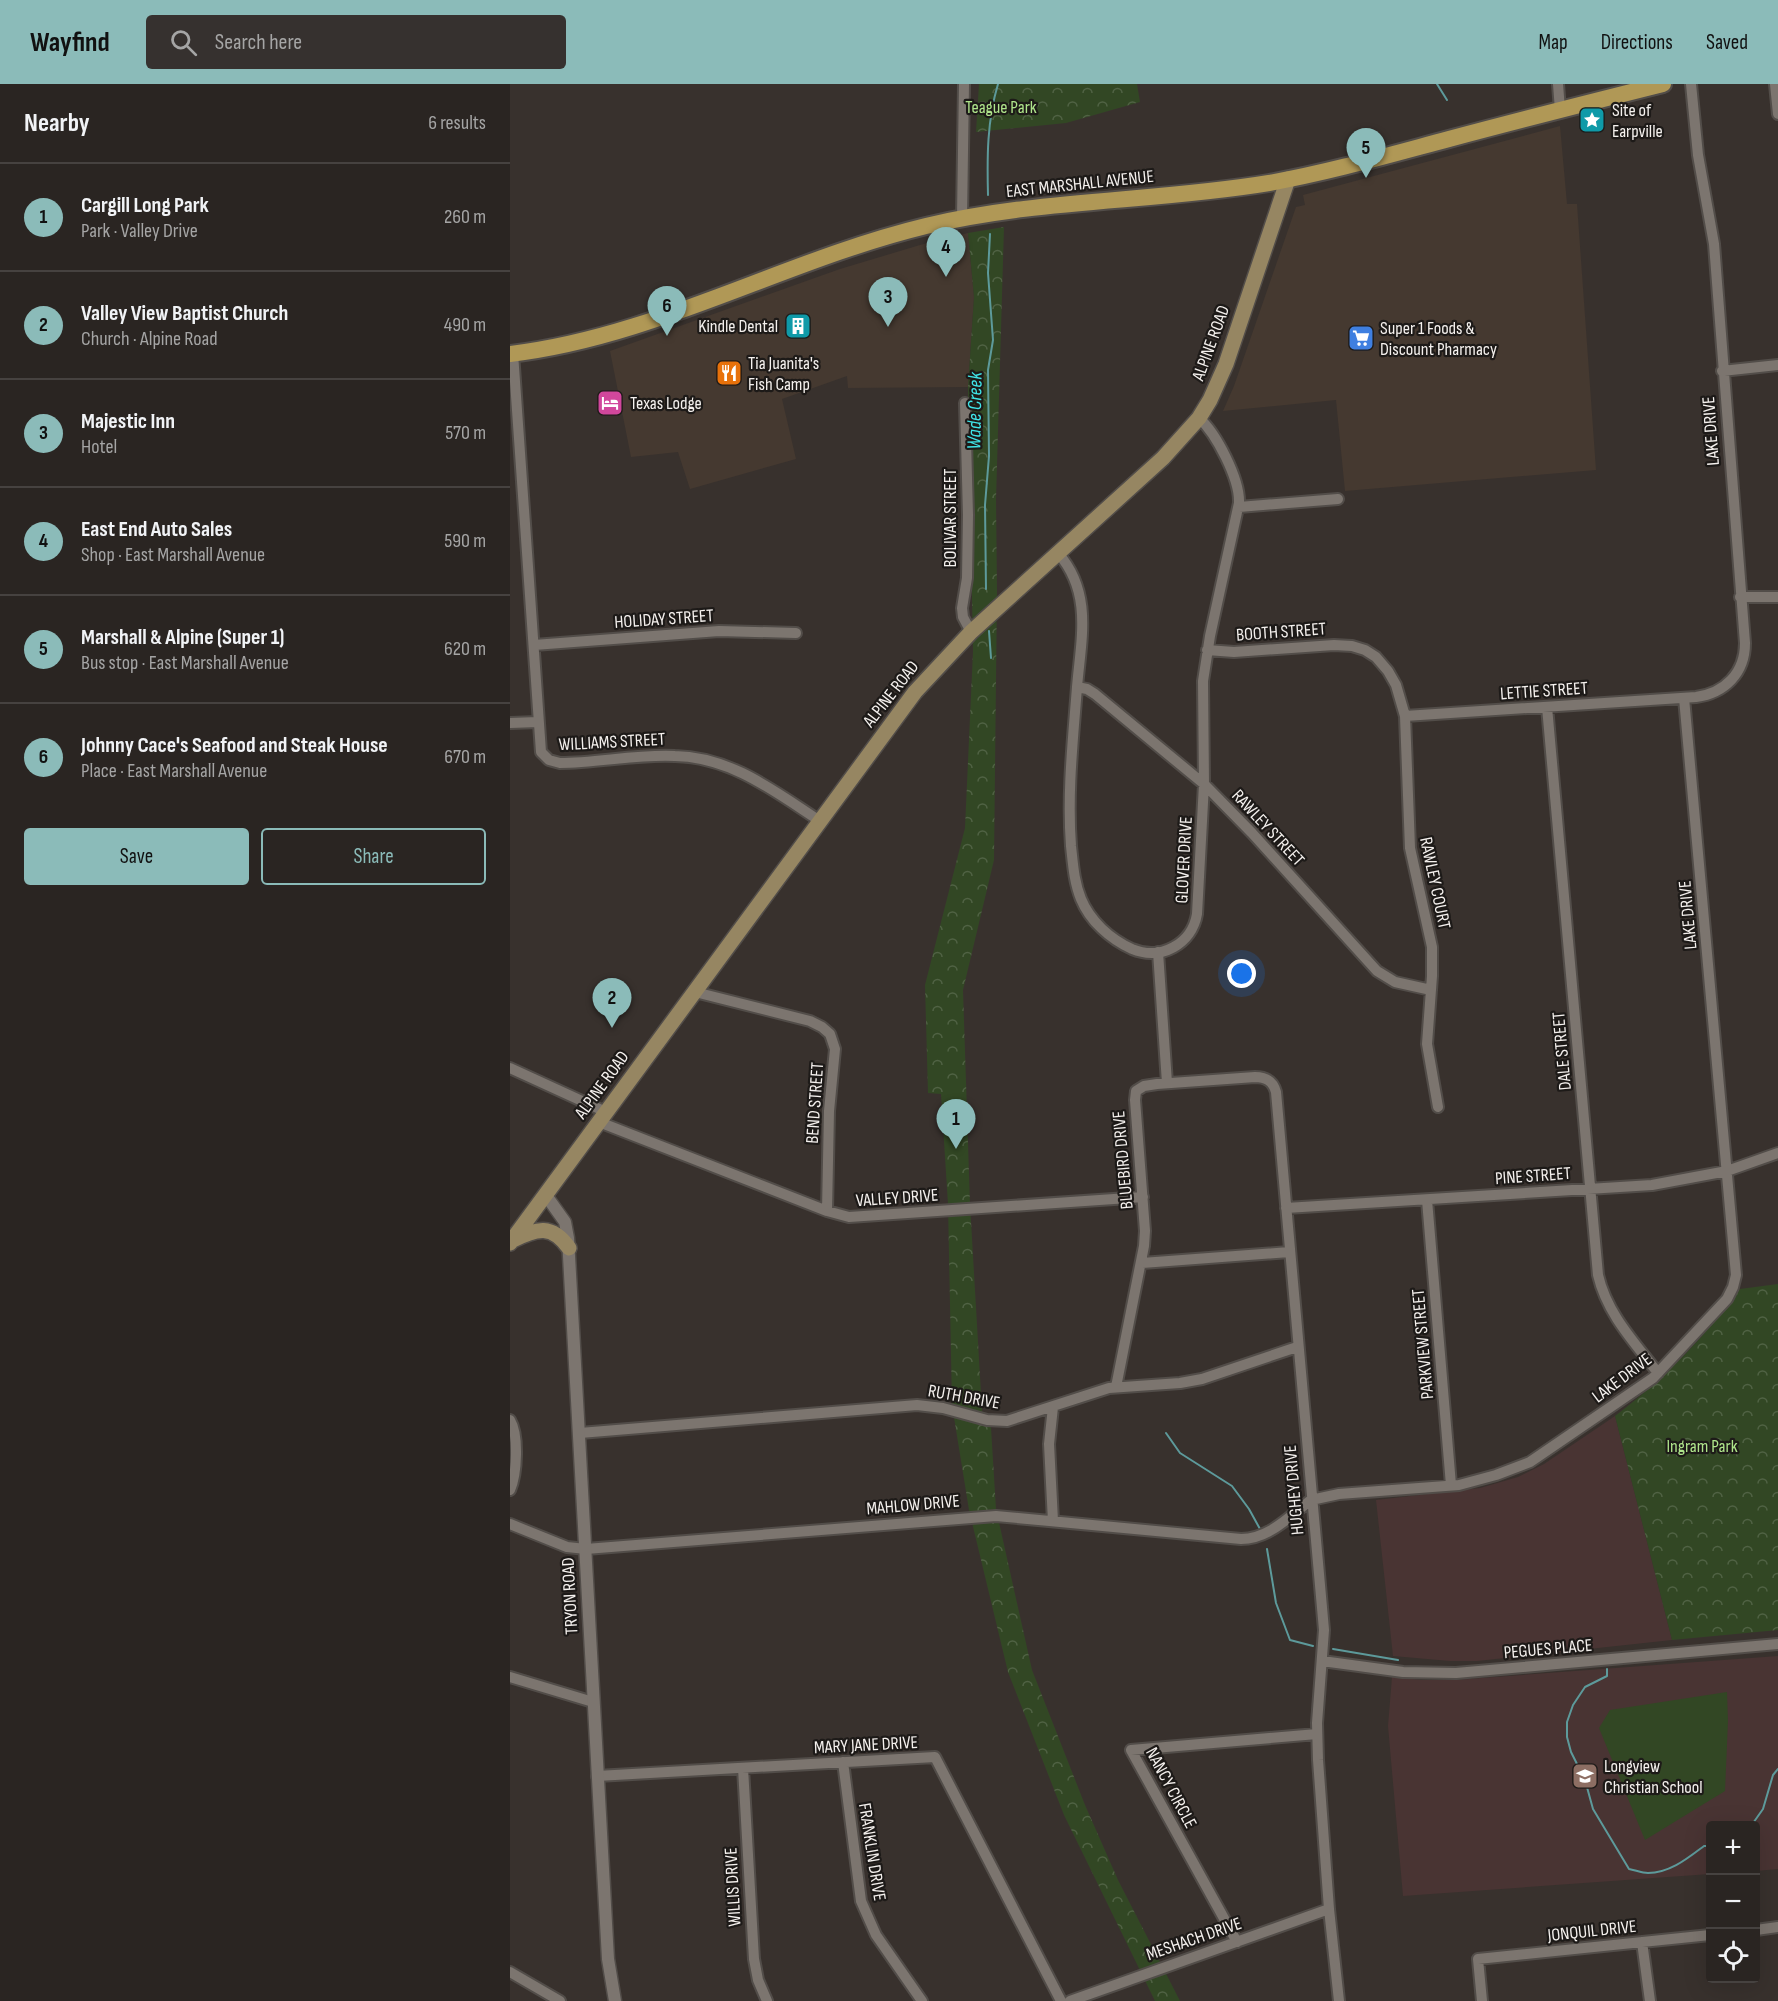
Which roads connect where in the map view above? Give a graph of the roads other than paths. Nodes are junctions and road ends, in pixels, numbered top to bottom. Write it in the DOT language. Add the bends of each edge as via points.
graph roads {
  1 [pos="964,84"];
  2 [pos="1558,84"];
  3 [pos="1663,84"];
  4 [pos="1691,84"];
  5 [pos="1775,84"];
  6 [pos="1560,110"];
  7 [pos="1778,114"];
  8 [pos="1288,179"];
  9 [pos="962,218"];
  10 [pos="512,354"];
  11 [pos="1778,365"];
  12 [pos="1722,371"];
  13 [pos="965,403"];
  14 [pos="1199,418"];
  15 [pos="1338,500"];
  16 [pos="1239,507"];
  17 [pos="1058,553"];
  18 [pos="1740,597"];
  19 [pos="1778,597"];
  20 [pos="970,632"];
  21 [pos="796,633"];
  22 [pos="534,645"];
  23 [pos="1357,647"];
  24 [pos="1207,650"];
  25 [pos="1077,687"];
  26 [pos="1684,698"];
  27 [pos="1547,707"];
  28 [pos="1405,716"];
  29 [pos="538,722"];
  30 [pos="510,723"];
  31 [pos="1204,784"];
  32 [pos="820,821"];
  33 [pos="1158,952"];
  34 [pos="1431,990"];
  35 [pos="695,992"];
  36 [pos="510,1068"];
  37 [pos="1167,1083"];
  38 [pos="1438,1107"];
  39 [pos="603,1117"];
  40 [pos="1778,1152"];
  41 [pos="1727,1171"];
  42 [pos="1591,1189"];
  43 [pos="545,1194"];
  44 [pos="1143,1197"];
  45 [pos="1427,1200"];
  46 [pos="1286,1208"];
  47 [pos="827,1211"];
  48 [pos="510,1242"];
  49 [pos="569,1248"];
  50 [pos="1289,1252"];
  51 [pos="1142,1263"];
  52 [pos="1297,1347"];
  53 [pos="1658,1373"];
  54 [pos="1116,1387"];
  55 [pos="1053,1407"];
  56 [pos="510,1420"];
  57 [pos="580,1432"];
  58 [pos="1451,1485"];
  59 [pos="510,1490"];
  60 [pos="1311,1500"];
  61 [pos="1053,1521"];
  62 [pos="510,1524"];
  63 [pos="586,1549"];
  64 [pos="1778,1644"];
  65 [pos="1322,1661"];
  66 [pos="510,1677"];
  67 [pos="593,1702"];
  68 [pos="1317,1734"];
  69 [pos="843,1762"];
  70 [pos="743,1768"];
  71 [pos="597,1776"];
  72 [pos="1329,1909"];
  73 [pos="1778,1927"];
  74 [pos="1760,1929"];
  75 [pos="1706,1935"];
  76 [pos="1237,1942"];
  77 [pos="1642,1942"];
  78 [pos="510,1972"];
  79 [pos="560,2001"];
  80 [pos="615,2001"];
  81 [pos="767,2001"];
  82 [pos="922,2001"];
  83 [pos="1061,2001"];
  84 [pos="1070,2001"];
  85 [pos="1339,2001"];
  86 [pos="1482,2001"];
  87 [pos="1650,2001"];
  1 -- 9 [label="street"];
  2 -- 6 [label="street"];
  3 -- 6 [label="main road, EAST MARSHALL AVENUE"];
  4 -- 12 [label="street, LAKE DRIVE" via="1698,155 1714,244"];
  5 -- 7 [label="street"];
  6 -- 8 [label="main road, EAST MARSHALL AVENUE"];
  8 -- 9 [label="main road, EAST MARSHALL AVENUE" via="1213,191 1029,207"];
  8 -- 14 [label="main road, ALPINE ROAD" via="1226,364"];
  9 -- 10 [label="main road, EAST MARSHALL AVENUE" via="874,241 620,331"];
  10 -- 22 [label="street, WILLIAMS STREET"];
  11 -- 12 [label="street"];
  12 -- 18 [label="street, LAKE DRIVE"];
  13 -- 20 [label="street, BOLIVAR STREET" via="968,515 967,578 962,608"];
  14 -- 16 [label="street, GLOVER DRIVE" via="1213,434 1235,479"];
  14 -- 17 [label="main road, ALPINE ROAD" via="1163,458"];
  15 -- 16 [label="street"];
  16 -- 24 [label="street, GLOVER DRIVE"];
  17 -- 20 [label="main road, ALPINE ROAD"];
  17 -- 25 [label="street" via="1072,573 1082,606"];
  18 -- 19 [label="street"];
  18 -- 26 [label="street, LAKE DRIVE" via="1745,648 1737,673 1716,692"];
  20 -- 32 [label="main road, ALPINE ROAD" via="906,704"];
  21 -- 22 [label="street, HOLIDAY STREET" via="725,631"];
  22 -- 29 [label="street, WILLIAMS STREET"];
  23 -- 24 [label="street, BOOTH STREET"];
  23 -- 28 [label="street, RAWLEY COURT" via="1376,657 1388,671"];
  24 -- 31 [label="street, GLOVER DRIVE" via="1202,691"];
  25 -- 31 [label="street, RAWLEY STREET" via="1095,694"];
  25 -- 33 [label="street" via="1069,805 1077,888 1090,916 1109,935 1134,950"];
  26 -- 27 [label="street, LETTIE STREET"];
  26 -- 41 [label="street, LAKE DRIVE"];
  27 -- 28 [label="street, LETTIE STREET"];
  27 -- 42 [label="street, DALE STREET"];
  28 -- 34 [label="street, RAWLEY COURT" via="1409,841 1432,947"];
  29 -- 30 [label="street"];
  29 -- 32 [label="street, WILLIAMS STREET" via="540,749 552,762 665,756 706,759 753,778"];
  31 -- 33 [label="street, GLOVER DRIVE" via="1197,918 1182,942"];
  31 -- 34 [label="street, RAWLEY STREET" via="1377,971 1395,982"];
  32 -- 35 [label="main road, ALPINE ROAD"];
  33 -- 37 [label="street"];
  34 -- 38 [label="street, RAWLEY COURT" via="1427,1044"];
  35 -- 39 [label="main road, ALPINE ROAD"];
  35 -- 47 [label="street, BEND STREET" via="810,1021 830,1034 835,1060 829,1111"];
  36 -- 39 [label="street, VALLEY DRIVE"];
  37 -- 44 [label="street, BLUEBIRD DRIVE" via="1143,1086 1135,1094"];
  37 -- 46 [label="street, HUGHEY DRIVE" via="1259,1077 1270,1081 1276,1092"];
  39 -- 43 [label="main road, ALPINE ROAD"];
  39 -- 47 [label="street, VALLEY DRIVE"];
  40 -- 41 [label="street, PINE STREET"];
  41 -- 42 [label="street, PINE STREET" via="1662,1183"];
  41 -- 53 [label="street, LAKE DRIVE" via="1736,1266 1733,1287 1724,1304"];
  42 -- 45 [label="street, PINE STREET"];
  42 -- 53 [label="street, DALE STREET" via="1603,1294"];
  43 -- 48 [label="main road, ALPINE ROAD"];
  43 -- 49 [label="street, TRYON ROAD" via="565,1222"];
  44 -- 47 [label="street, VALLEY DRIVE" via="860,1218"];
  44 -- 51 [label="street, BLUEBIRD DRIVE"];
  45 -- 46 [label="street, PINE STREET"];
  45 -- 58 [label="street, PARKVIEW STREET"];
  46 -- 50 [label="street, HUGHEY DRIVE"];
  48 -- 49 [label="main road" via="539,1230 557,1234"];
  49 -- 57 [label="street, TRYON ROAD"];
  50 -- 51 [label="street"];
  50 -- 52 [label="street, HUGHEY DRIVE"];
  51 -- 54 [label="street, BLUEBIRD DRIVE"];
  52 -- 54 [label="street, RUTH DRIVE" via="1191,1381"];
  52 -- 60 [label="street, HUGHEY DRIVE"];
  53 -- 58 [label="street, LAKE DRIVE" via="1537,1458 1496,1475"];
  54 -- 55 [label="street, RUTH DRIVE"];
  55 -- 57 [label="street, RUTH DRIVE" via="1007,1421 917,1405"];
  55 -- 61 [label="street" via="1049,1438"];
  56 -- 59 [label="street" via="516,1470"];
  57 -- 63 [label="street, TRYON ROAD"];
  58 -- 60 [label="street, LAKE DRIVE"];
  60 -- 61 [label="street, MAHLOW DRIVE" via="1266,1534 1247,1539"];
  60 -- 65 [label="street, HUGHEY DRIVE" via="1323,1625"];
  61 -- 63 [label="street, MAHLOW DRIVE" via="977,1516"];
  62 -- 63 [label="street, MAHLOW DRIVE" via="567,1547"];
  63 -- 67 [label="street, TRYON ROAD"];
  64 -- 65 [label="street, PEGUES PLACE" via="1456,1673 1403,1672"];
  65 -- 68 [label="street, HUGHEY DRIVE"];
  66 -- 67 [label="street"];
  67 -- 71 [label="street, TRYON ROAD"];
  68 -- 72 [label="street, HUGHEY DRIVE"];
  68 -- 76 [label="street, NANCY CIRCLE" via="1131,1750"];
  69 -- 70 [label="street, MARY JANE DRIVE"];
  69 -- 82 [label="street, FRANKLIN DRIVE" via="861,1901 876,1935"];
  69 -- 83 [label="street, MARY JANE DRIVE" via="935,1757"];
  70 -- 71 [label="street, MARY JANE DRIVE"];
  70 -- 81 [label="street, WILLIS DRIVE" via="754,1959"];
  71 -- 80 [label="street, TRYON ROAD" via="608,1959"];
  72 -- 76 [label="street, MESHACH DRIVE"];
  72 -- 85 [label="street, HUGHEY DRIVE"];
  73 -- 74 [label="street"];
  75 -- 77 [label="street, JONQUIL DRIVE"];
  76 -- 84 [label="street, MESHACH DRIVE"];
  77 -- 86 [label="street, JONQUIL DRIVE" via="1478,1959"];
  77 -- 87 [label="street"];
  78 -- 79 [label="street"];
}
